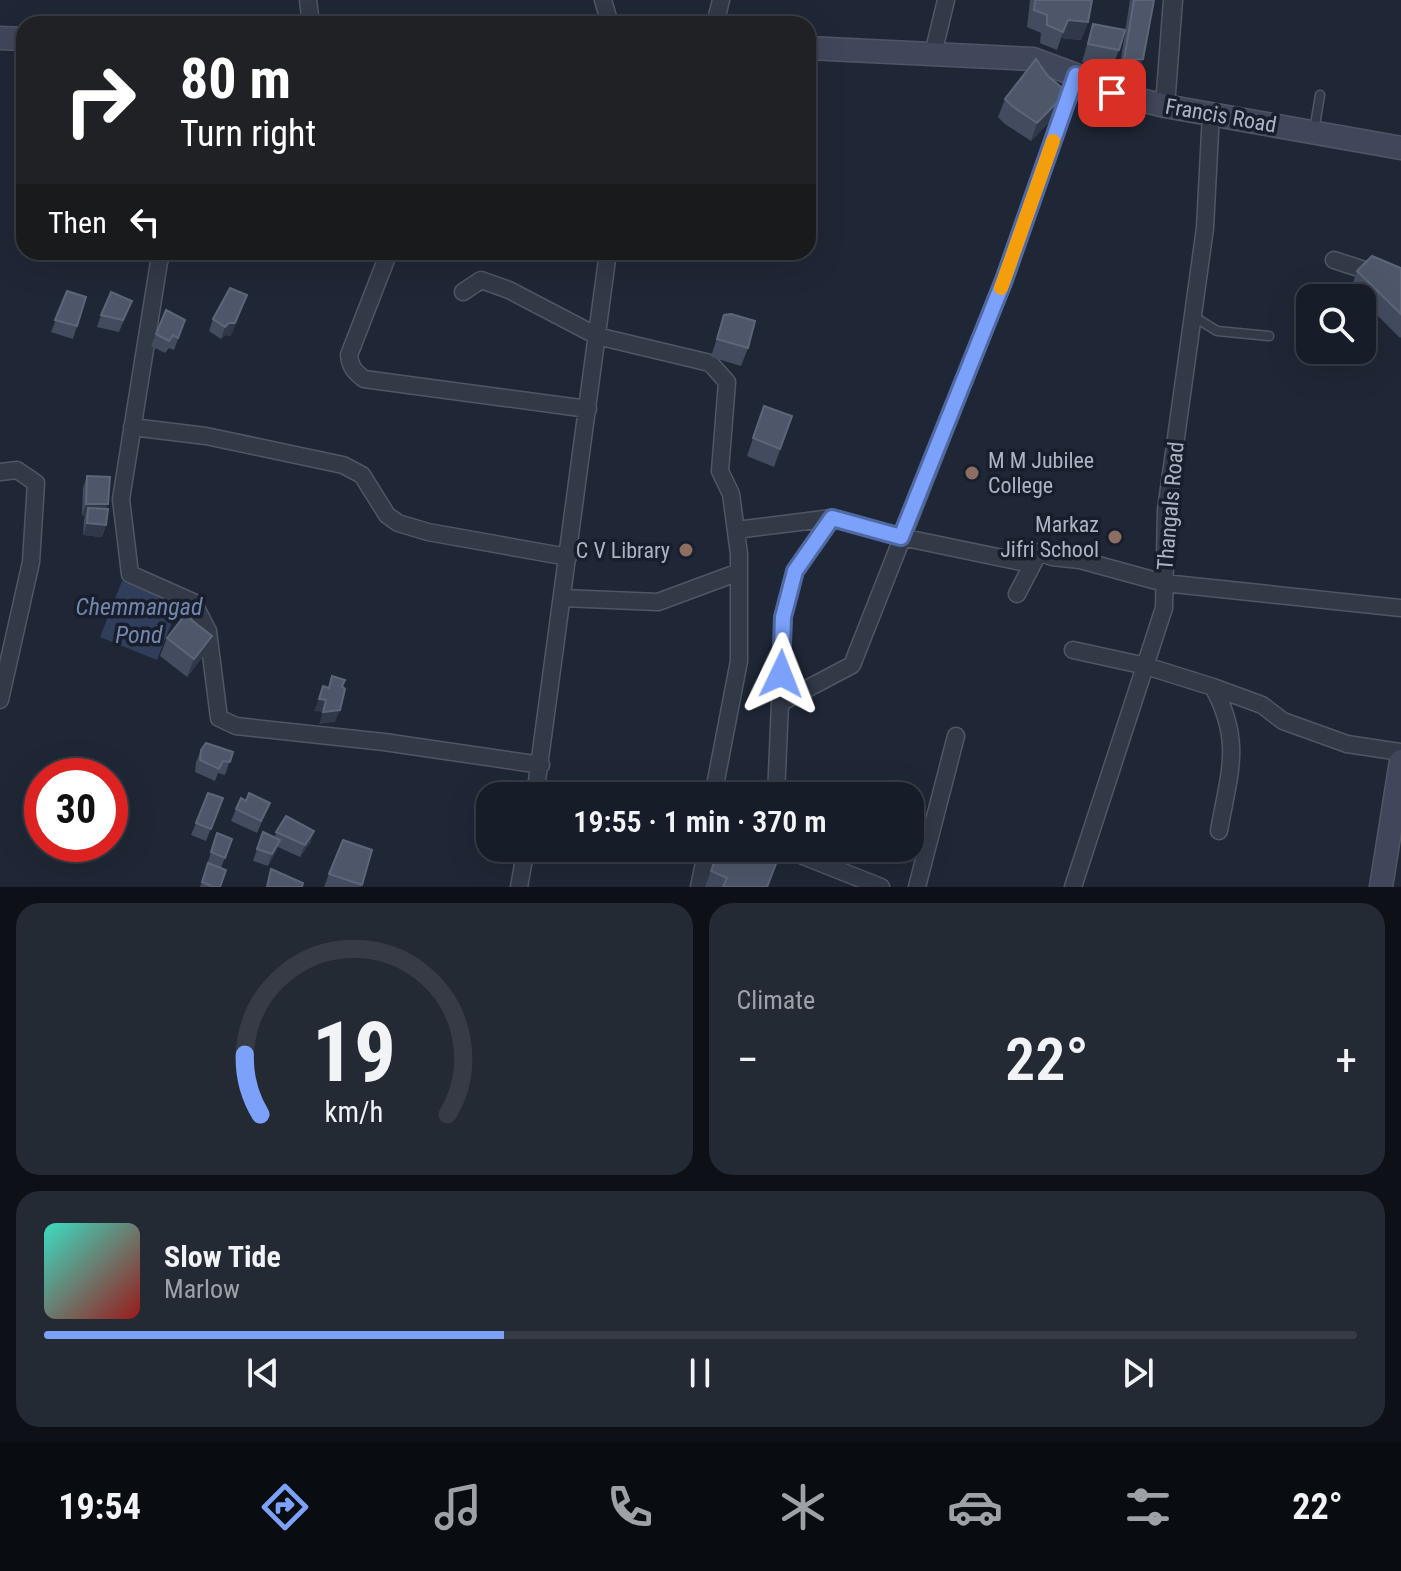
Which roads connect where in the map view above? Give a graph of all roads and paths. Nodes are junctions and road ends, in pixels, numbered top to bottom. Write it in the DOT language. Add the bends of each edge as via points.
graph roads {
  1 [pos="946,0"];
  2 [pos="1173,0"];
  3 [pos="816,48"];
  4 [pos="933,54"];
  5 [pos="1076,75"];
  6 [pos="1320,95"];
  7 [pos="1165,106"];
  8 [pos="1211,113"];
  9 [pos="1313,132"];
  10 [pos="1401,148"];
  11 [pos="160,260"];
  12 [pos="386,260"];
  13 [pos="607,260"];
  14 [pos="1334,260"];
  15 [pos="1401,282"];
  16 [pos="463,292"];
  17 [pos="1193,315"];
  18 [pos="597,336"];
  19 [pos="1269,336"];
  20 [pos="588,409"];
  21 [pos="132,427"];
  22 [pos="0,472"];
  23 [pos="832,518"];
  24 [pos="736,530"];
  25 [pos="901,537"];
  26 [pos="568,557"];
  27 [pos="1031,564"];
  28 [pos="739,572"];
  29 [pos="1164,583"];
  30 [pos="1017,594"];
  31 [pos="563,598"];
  32 [pos="1401,608"];
  33 [pos="1073,650"];
  34 [pos="1146,666"];
  35 [pos="1213,687"];
  36 [pos="0,700"];
  37 [pos="780,703"];
  38 [pos="956,736"];
  39 [pos="1401,752"];
  40 [pos="1401,761"];
  41 [pos="541,765"];
  42 [pos="538,782"];
  43 [pos="716,782"];
  44 [pos="777,782"];
  45 [pos="1219,831"];
  46 [pos="523,862"];
  47 [pos="704,862"];
  48 [pos="818,862"];
  49 [pos="519,887"];
  50 [pos="699,887"];
  51 [pos="881,887"];
  52 [pos="917,887"];
  53 [pos="1073,887"];
  54 [pos="1381,887"];
  1 -- 4 [label="street"];
  2 -- 7 [label="street"];
  3 -- 4 [label="main road, Francis Road"];
  4 -- 5 [label="main road, Francis Road" via="1033,59"];
  5 -- 7 [label="main road, Francis Road" via="1112,93"];
  5 -- 25 [label="street" via="1004,280"];
  6 -- 9 [label="lane"];
  7 -- 8 [label="main road, Francis Road"];
  8 -- 9 [label="main road, Francis Road"];
  8 -- 17 [label="street, Thangals Road" via="1205,228"];
  9 -- 10 [label="main road, Francis Road"];
  11 -- 21 [label="street"];
  12 -- 20 [label="street" via="349,355 355,373 364,379"];
  13 -- 18 [label="street"];
  14 -- 15 [label="street"];
  16 -- 18 [label="street" via="481,280"];
  17 -- 19 [label="lane" via="1217,331"];
  17 -- 29 [label="street, Thangals Road" via="1166,510"];
  18 -- 20 [label="street"];
  18 -- 24 [label="street" via="710,363 727,382 720,471 731,494"];
  20 -- 26 [label="street"];
  21 -- 26 [label="street" via="206,436 343,465 362,475 398,523"];
  21 -- 41 [label="street" via="121,499 130,574 193,602 208,631 219,718 236,726"];
  22 -- 36 [label="street" via="17,470 36,483 31,562"];
  23 -- 24 [label="street"];
  23 -- 25 [label="street"];
  23 -- 37 [label="street" via="795,571 783,617"];
  24 -- 28 [label="street"];
  25 -- 27 [label="street"];
  25 -- 37 [label="street" via="852,665"];
  26 -- 31 [label="street"];
  27 -- 29 [label="street" via="1039,552"];
  27 -- 30 [label="street"];
  28 -- 31 [label="street" via="658,602"];
  28 -- 43 [label="street" via="739,661"];
  29 -- 32 [label="street"];
  29 -- 34 [label="street, Thangals Road" via="1164,608"];
  31 -- 41 [label="street"];
  33 -- 34 [label="street"];
  34 -- 35 [label="street"];
  34 -- 53 [label="street, Thangals Road"];
  35 -- 39 [label="street" via="1347,744"];
  35 -- 45 [label="street" via="1227,713 1233,745"];
  37 -- 44 [label="street"];
  38 -- 52 [label="street"];
  40 -- 54 [label="main road"];
  41 -- 42 [label="street"];
  46 -- 49 [label="street"];
  47 -- 50 [label="street"];
  48 -- 51 [label="street"];
}
